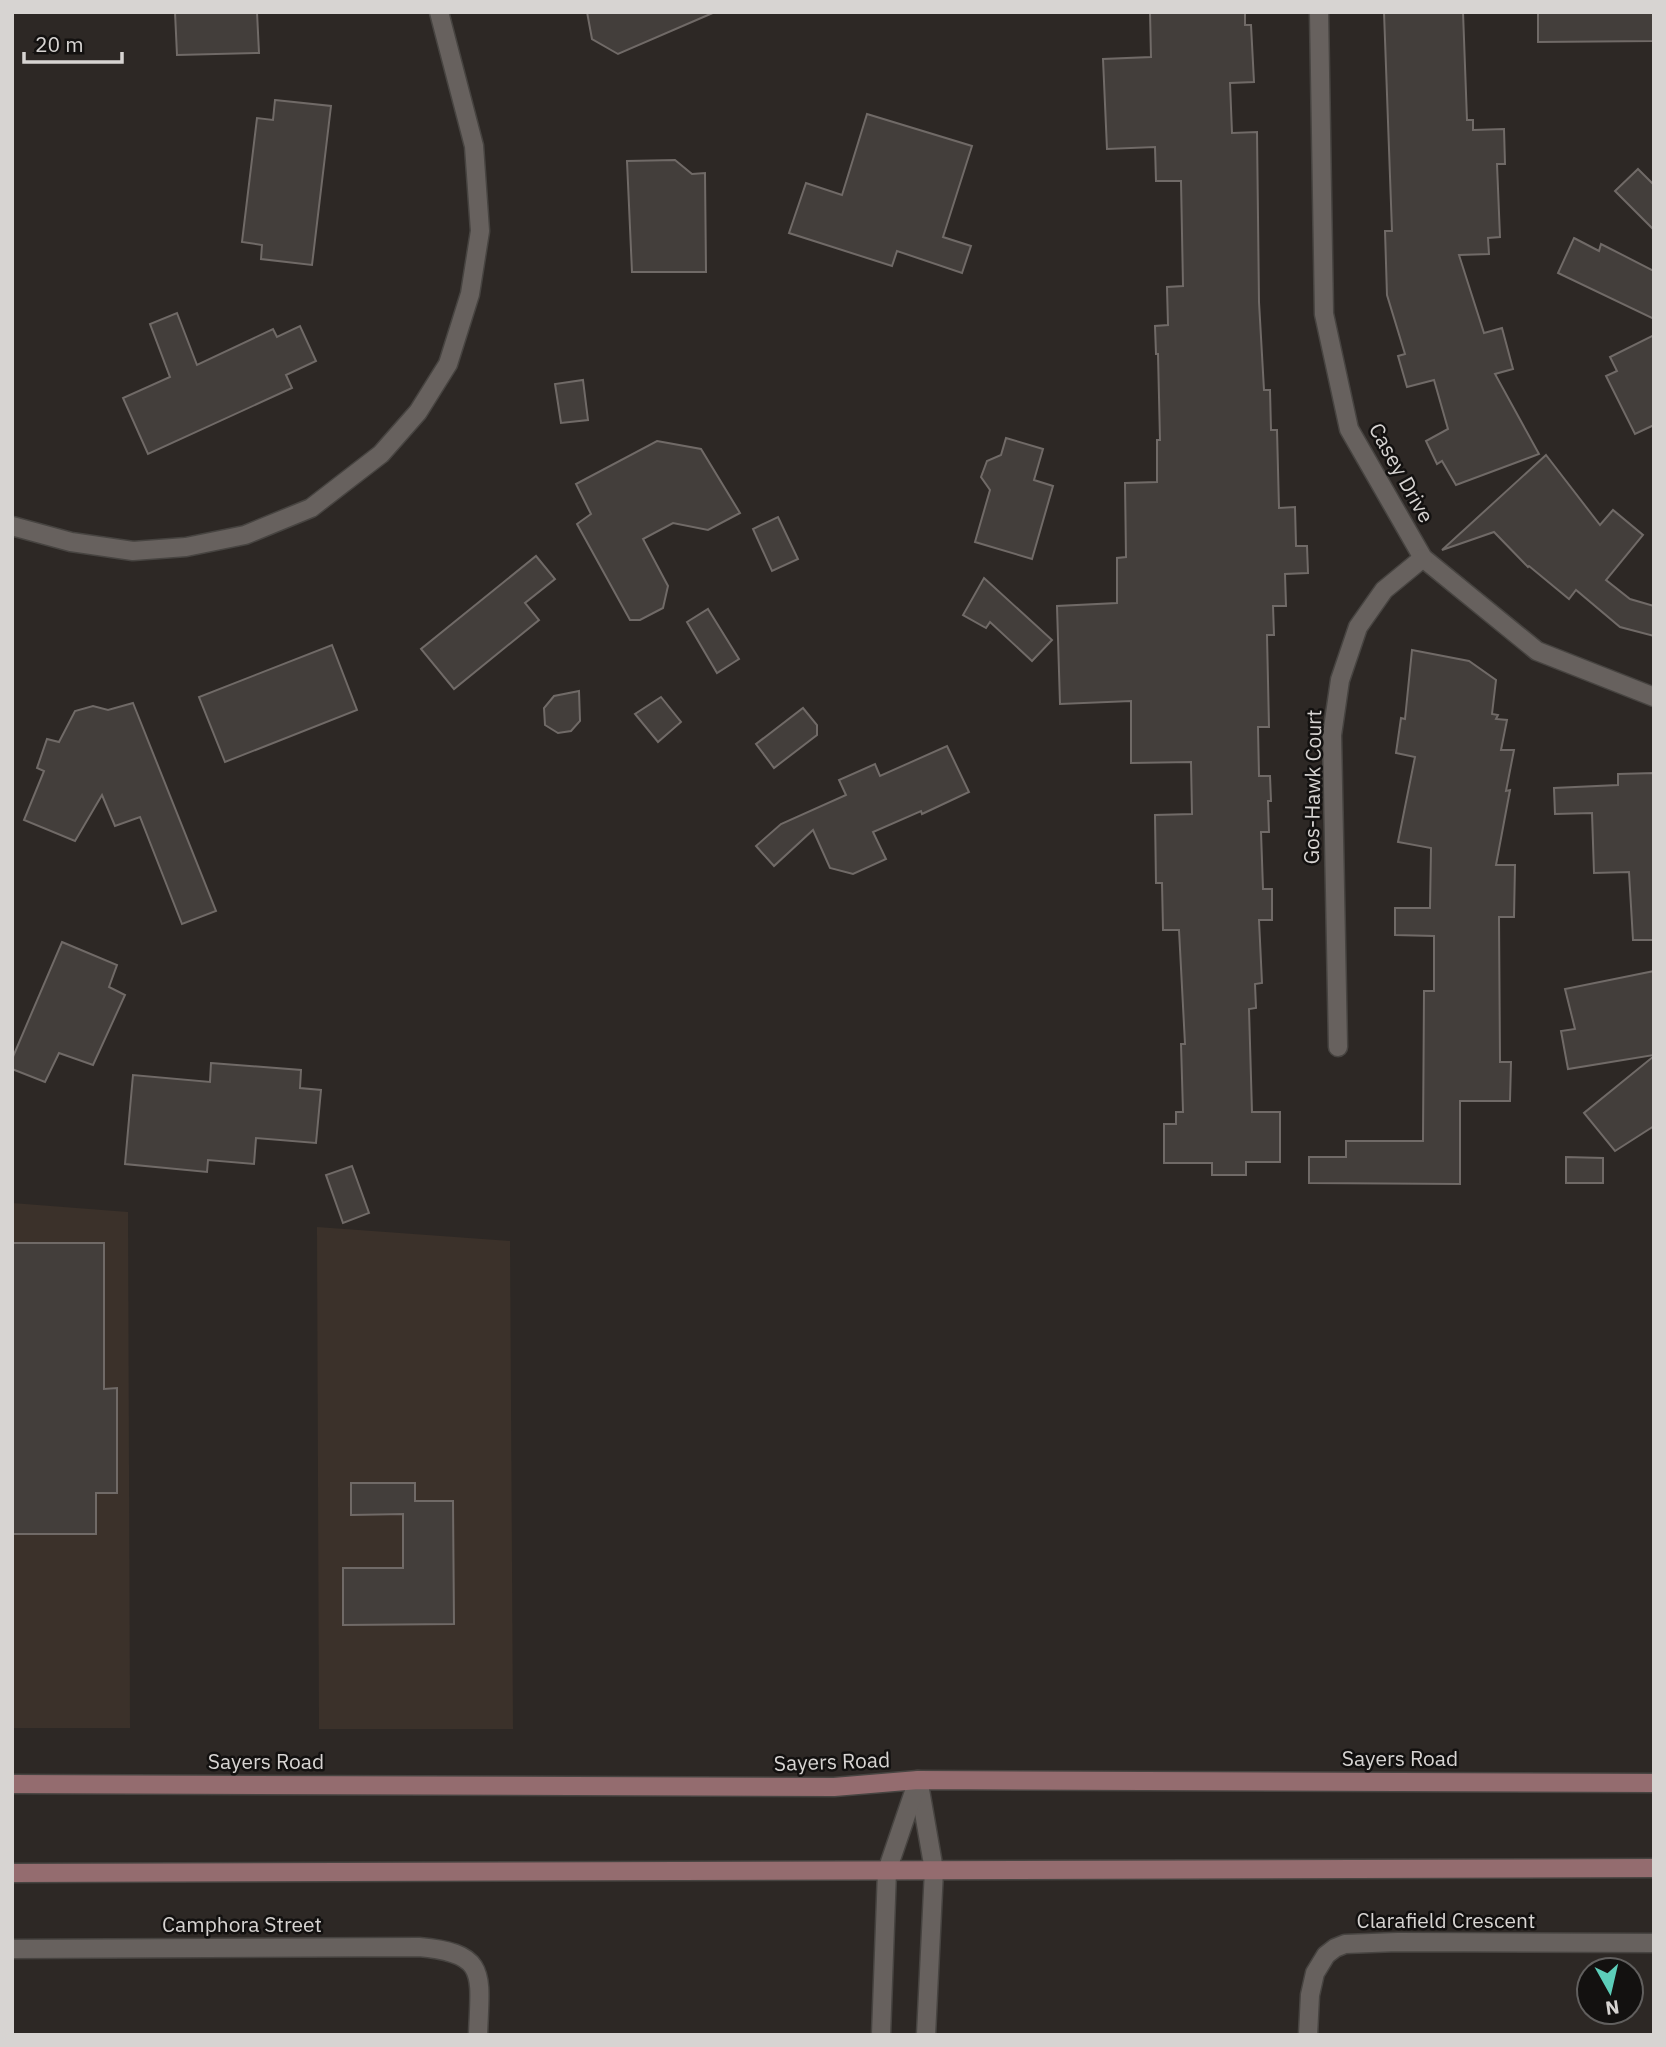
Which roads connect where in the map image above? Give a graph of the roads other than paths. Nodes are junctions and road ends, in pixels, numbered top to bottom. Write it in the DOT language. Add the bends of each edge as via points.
graph roads {
  1 [pos="439,12"];
  2 [pos="1319,12"];
  3 [pos="12,526"];
  4 [pos="1423,558"];
  5 [pos="1654,697"];
  6 [pos="1338,1047"];
  7 [pos="918,1780"];
  8 [pos="1654,1783"];
  9 [pos="12,1784"];
  10 [pos="1654,1868"];
  11 [pos="934,1870"];
  12 [pos="887,1871"];
  13 [pos="12,1873"];
  14 [pos="1654,1943"];
  15 [pos="12,1949"];
  16 [pos="478,2035"];
  17 [pos="881,2035"];
  18 [pos="926,2035"];
  19 [pos="1308,2035"];
  1 -- 3 [label="street" via="474,146 480,231 470,294 447,364 418,412 381,454 311,508 245,535 186,547 133,551 71,542"];
  2 -- 4 [label="street, Casey Drive" via="1324,314 1349,429"];
  4 -- 5 [label="street, Casey Drive" via="1537,651"];
  4 -- 6 [label="street, Gos-Hawk Court" via="1384,590 1358,627 1340,680 1332,735"];
  7 -- 8 [label="main road, Sayers Road"];
  7 -- 9 [label="main road, Sayers Road" via="834,1787"];
  7 -- 11 [label="street"];
  7 -- 12 [label="street"];
  10 -- 11 [label="main road"];
  11 -- 12 [label="main road"];
  11 -- 18 [label="street"];
  12 -- 13 [label="main road"];
  12 -- 17 [label="street"];
  14 -- 19 [label="street, Clarafield Crescent" via="1345,1944 1326,1955 1315,1973"];
  15 -- 16 [label="street, Camphora Street" via="419,1947 450,1951 469,1960 477,1971"];
}
